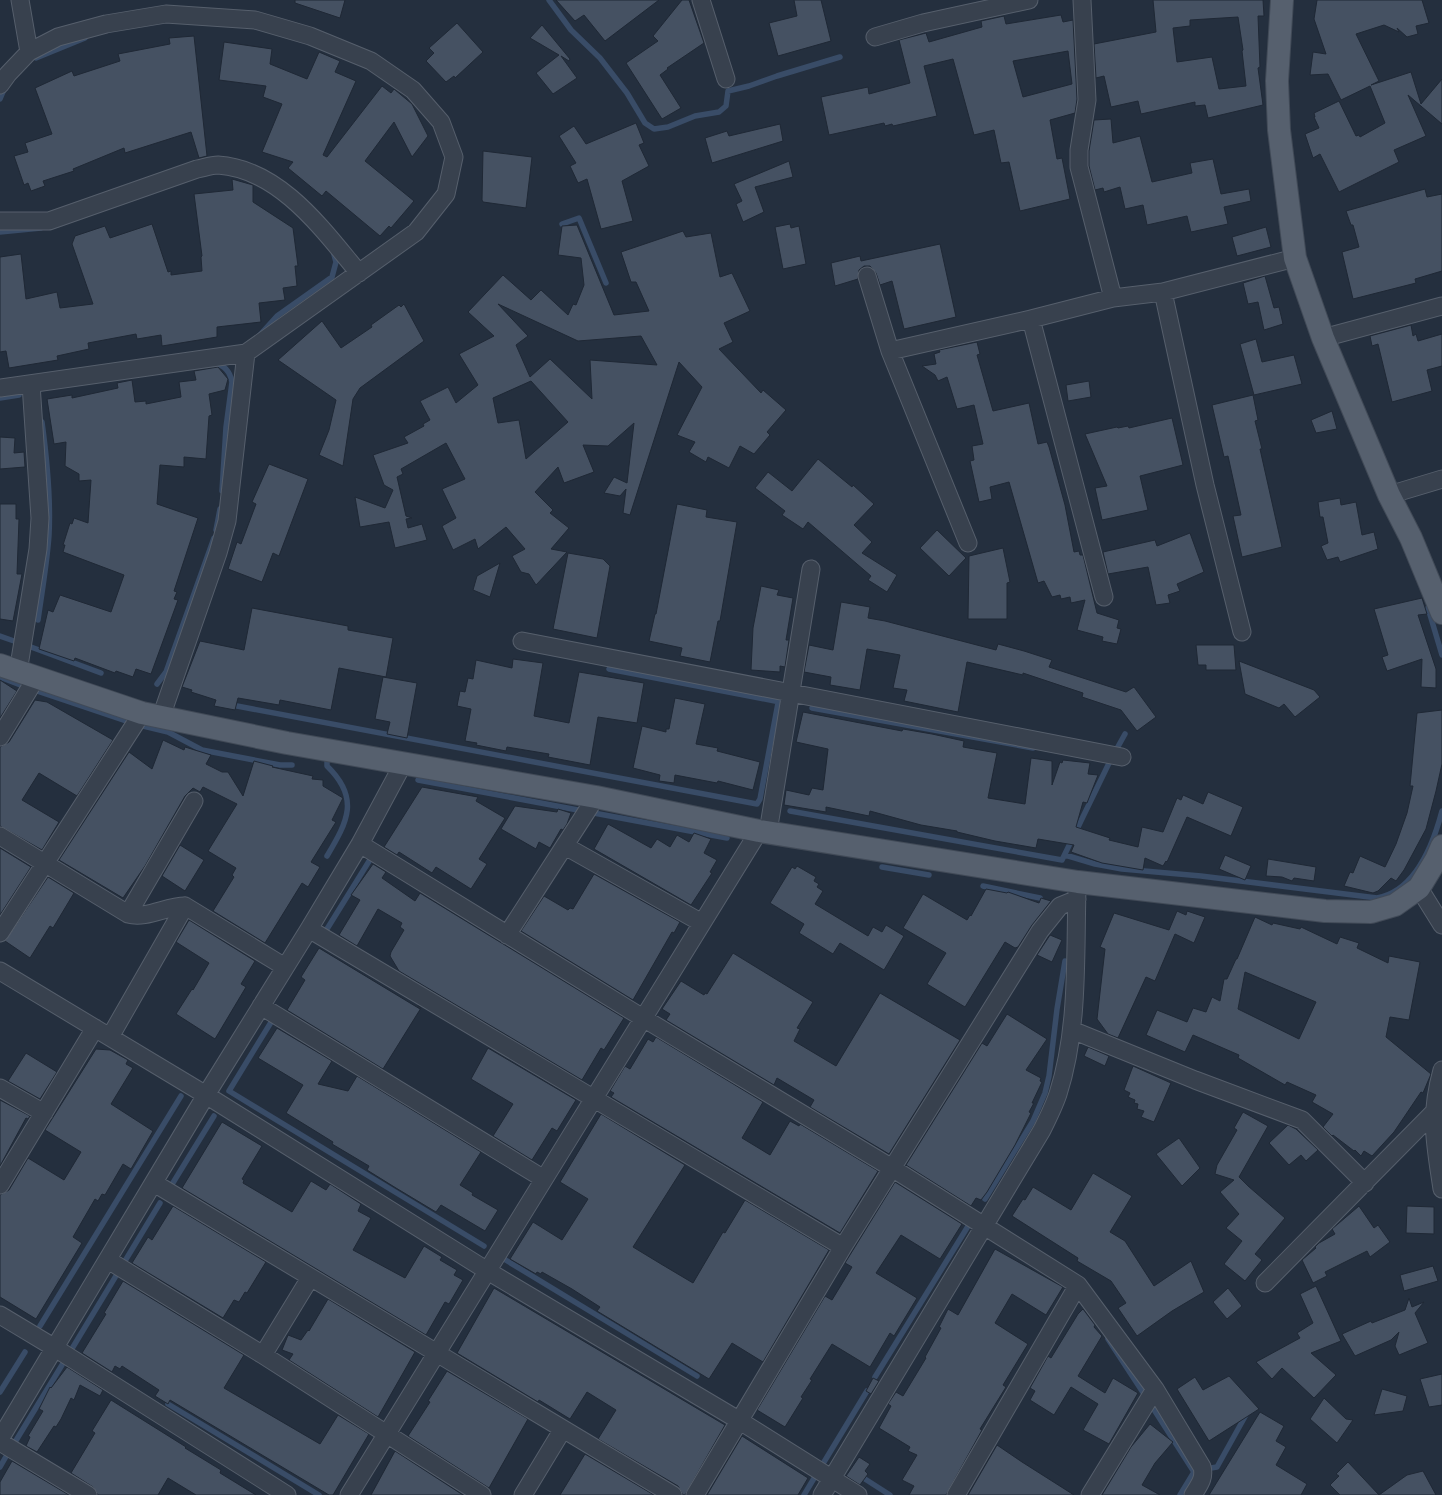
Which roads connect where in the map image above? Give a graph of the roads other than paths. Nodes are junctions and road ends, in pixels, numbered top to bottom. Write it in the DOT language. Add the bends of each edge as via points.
graph roads {
  1 [pos="20,0"];
  2 [pos="701,0"];
  3 [pos="1029,0"];
  4 [pos="1082,0"];
  5 [pos="1282,0"];
  6 [pos="875,37"];
  7 [pos="29,52"];
  8 [pos="726,79"];
  9 [pos="0,85"];
  10 [pos="0,221"];
  11 [pos="1295,258"];
  12 [pos="359,273"];
  13 [pos="867,276"];
  14 [pos="1163,292"];
  15 [pos="1113,298"];
  16 [pos="1442,306"];
  17 [pos="1031,319"];
  18 [pos="1323,338"];
  19 [pos="890,351"];
  20 [pos="246,353"];
  21 [pos="31,384"];
  22 [pos="0,388"];
  23 [pos="1442,479"];
  24 [pos="1389,495"];
  25 [pos="968,543"];
  26 [pos="811,569"];
  27 [pos="1104,597"];
  28 [pos="1442,613"];
  29 [pos="1242,632"];
  30 [pos="522,641"];
  31 [pos="18,672"];
  32 [pos="791,693"];
  33 [pos="152,715"];
  34 [pos="0,737"];
  35 [pos="1122,757"];
  36 [pos="403,764"];
  37 [pos="596,797"];
  38 [pos="194,801"];
  39 [pos="763,832"];
  40 [pos="0,836"];
  41 [pos="360,844"];
  42 [pos="565,846"];
  43 [pos="1442,846"];
  44 [pos="45,863"];
  45 [pos="1419,888"];
  46 [pos="1077,891"];
  47 [pos="185,906"];
  48 [pos="128,914"];
  49 [pos="702,923"];
  50 [pos="1442,925"];
  51 [pos="309,929"];
  52 [pos="0,933"];
  53 [pos="507,935"];
  54 [pos="286,966"];
  55 [pos="0,971"];
  56 [pos="261,1006"];
  57 [pos="643,1018"];
  58 [pos="95,1028"];
  59 [pos="1072,1030"];
  60 [pos="110,1037"];
  61 [pos="1442,1070"];
  62 [pos="0,1088"];
  63 [pos="206,1096"];
  64 [pos="595,1098"];
  65 [pos="1433,1113"];
  66 [pos="44,1114"];
  67 [pos="892,1168"];
  68 [pos="544,1179"];
  69 [pos="154,1183"];
  70 [pos="1364,1183"];
  71 [pos="0,1186"];
  72 [pos="1442,1189"];
  73 [pos="985,1227"];
  74 [pos="843,1247"];
  75 [pos="108,1260"];
  76 [pos="486,1270"];
  77 [pos="310,1278"];
  78 [pos="1265,1283"];
  79 [pos="1078,1284"];
  80 [pos="0,1316"];
  81 [pos="55,1348"];
  82 [pos="436,1353"];
  83 [pos="263,1355"];
  84 [pos="1155,1389"];
  85 [pos="740,1421"];
  86 [pos="563,1429"];
  87 [pos="386,1434"];
  88 [pos="0,1439"];
  89 [pos="0,1442"];
  90 [pos="831,1480"];
  91 [pos="88,1495"];
  92 [pos="287,1495"];
  93 [pos="349,1495"];
  94 [pos="482,1495"];
  95 [pos="523,1495"];
  96 [pos="673,1495"];
  97 [pos="695,1495"];
  98 [pos="822,1495"];
  99 [pos="858,1495"];
  100 [pos="956,1495"];
  101 [pos="1090,1495"];
  102 [pos="1193,1495"];
  1 -- 7 [label="street"];
  2 -- 8 [label="street"];
  3 -- 6 [label="street" via="923,23"];
  4 -- 15 [label="street" via="1087,100 1079,166"];
  5 -- 11 [label="main road" via="1277,81 1279,130"];
  7 -- 9 [label="street"];
  7 -- 12 [label="street" via="58,37 100,26 166,14 255,20 310,36 371,61 413,90 441,122 454,158 446,194 416,232"];
  10 -- 12 [label="street" via="49,220 197,169 217,165 243,170 269,182 312,217"];
  11 -- 14 [label="street"];
  11 -- 18 [label="main road"];
  12 -- 20 [label="street"];
  13 -- 19 [label="street"];
  14 -- 15 [label="street"];
  14 -- 29 [label="street" via="1203,479"];
  15 -- 17 [label="street"];
  16 -- 18 [label="street"];
  17 -- 19 [label="street"];
  17 -- 27 [label="street"];
  18 -- 24 [label="main road"];
  19 -- 25 [label="street"];
  20 -- 21 [label="street"];
  20 -- 33 [label="street" via="227,521 218,553"];
  21 -- 22 [label="street"];
  21 -- 31 [label="street" via="40,518 38,549"];
  23 -- 24 [label="street"];
  24 -- 28 [label="main road" via="1411,538"];
  26 -- 32 [label="street"];
  30 -- 32 [label="street"];
  31 -- 33 [label="main road"];
  31 -- 34 [label="street"];
  32 -- 35 [label="street"];
  32 -- 39 [label="street"];
  33 -- 36 [label="main road"];
  33 -- 44 [label="street"];
  36 -- 37 [label="main road"];
  36 -- 41 [label="street"];
  37 -- 39 [label="main road"];
  37 -- 42 [label="street"];
  38 -- 48 [label="street"];
  39 -- 46 [label="main road"];
  39 -- 49 [label="street"];
  40 -- 44 [label="street"];
  41 -- 51 [label="street"];
  41 -- 53 [label="street"];
  42 -- 49 [label="street"];
  42 -- 53 [label="street"];
  43 -- 45 [label="main road"];
  44 -- 48 [label="street"];
  44 -- 52 [label="street"];
  45 -- 46 [label="main road" via="1395,905 1371,912 1325,911"];
  45 -- 50 [label="street"];
  46 -- 59 [label="street"];
  46 -- 67 [label="street" via="1060,906 1040,931"];
  47 -- 48 [label="street" via="142,915"];
  47 -- 54 [label="street"];
  47 -- 60 [label="street"];
  49 -- 57 [label="street"];
  51 -- 54 [label="street"];
  51 -- 64 [label="street"];
  53 -- 57 [label="street"];
  54 -- 56 [label="street"];
  55 -- 58 [label="street"];
  56 -- 63 [label="street"];
  56 -- 68 [label="street"];
  57 -- 64 [label="street"];
  57 -- 67 [label="street"];
  58 -- 60 [label="street"];
  58 -- 66 [label="street"];
  59 -- 70 [label="street" via="1302,1120"];
  59 -- 73 [label="street" via="1058,1095 1042,1130"];
  60 -- 63 [label="street"];
  61 -- 65 [label="street"];
  62 -- 66 [label="street"];
  63 -- 69 [label="street"];
  63 -- 76 [label="street"];
  64 -- 68 [label="street"];
  64 -- 74 [label="street"];
  65 -- 70 [label="street"];
  65 -- 72 [label="street"];
  66 -- 71 [label="street"];
  67 -- 73 [label="street"];
  67 -- 74 [label="street"];
  68 -- 76 [label="street"];
  69 -- 75 [label="street"];
  69 -- 77 [label="street"];
  70 -- 78 [label="street"];
  73 -- 79 [label="street"];
  73 -- 90 [label="street"];
  74 -- 85 [label="street"];
  75 -- 81 [label="street"];
  75 -- 83 [label="street"];
  76 -- 82 [label="street"];
  76 -- 85 [label="street"];
  77 -- 82 [label="street"];
  77 -- 83 [label="street"];
  79 -- 84 [label="street"];
  79 -- 100 [label="street"];
  80 -- 81 [label="street"];
  81 -- 88 [label="street"];
  81 -- 92 [label="street"];
  82 -- 86 [label="street"];
  82 -- 87 [label="street"];
  83 -- 87 [label="street"];
  84 -- 101 [label="street"];
  84 -- 102 [label="street" via="1202,1467 1202,1482"];
  85 -- 90 [label="street"];
  85 -- 97 [label="street"];
  86 -- 95 [label="street"];
  86 -- 96 [label="street"];
  87 -- 93 [label="street"];
  87 -- 94 [label="street"];
  89 -- 91 [label="street"];
  90 -- 98 [label="street"];
  90 -- 99 [label="street"];
}
